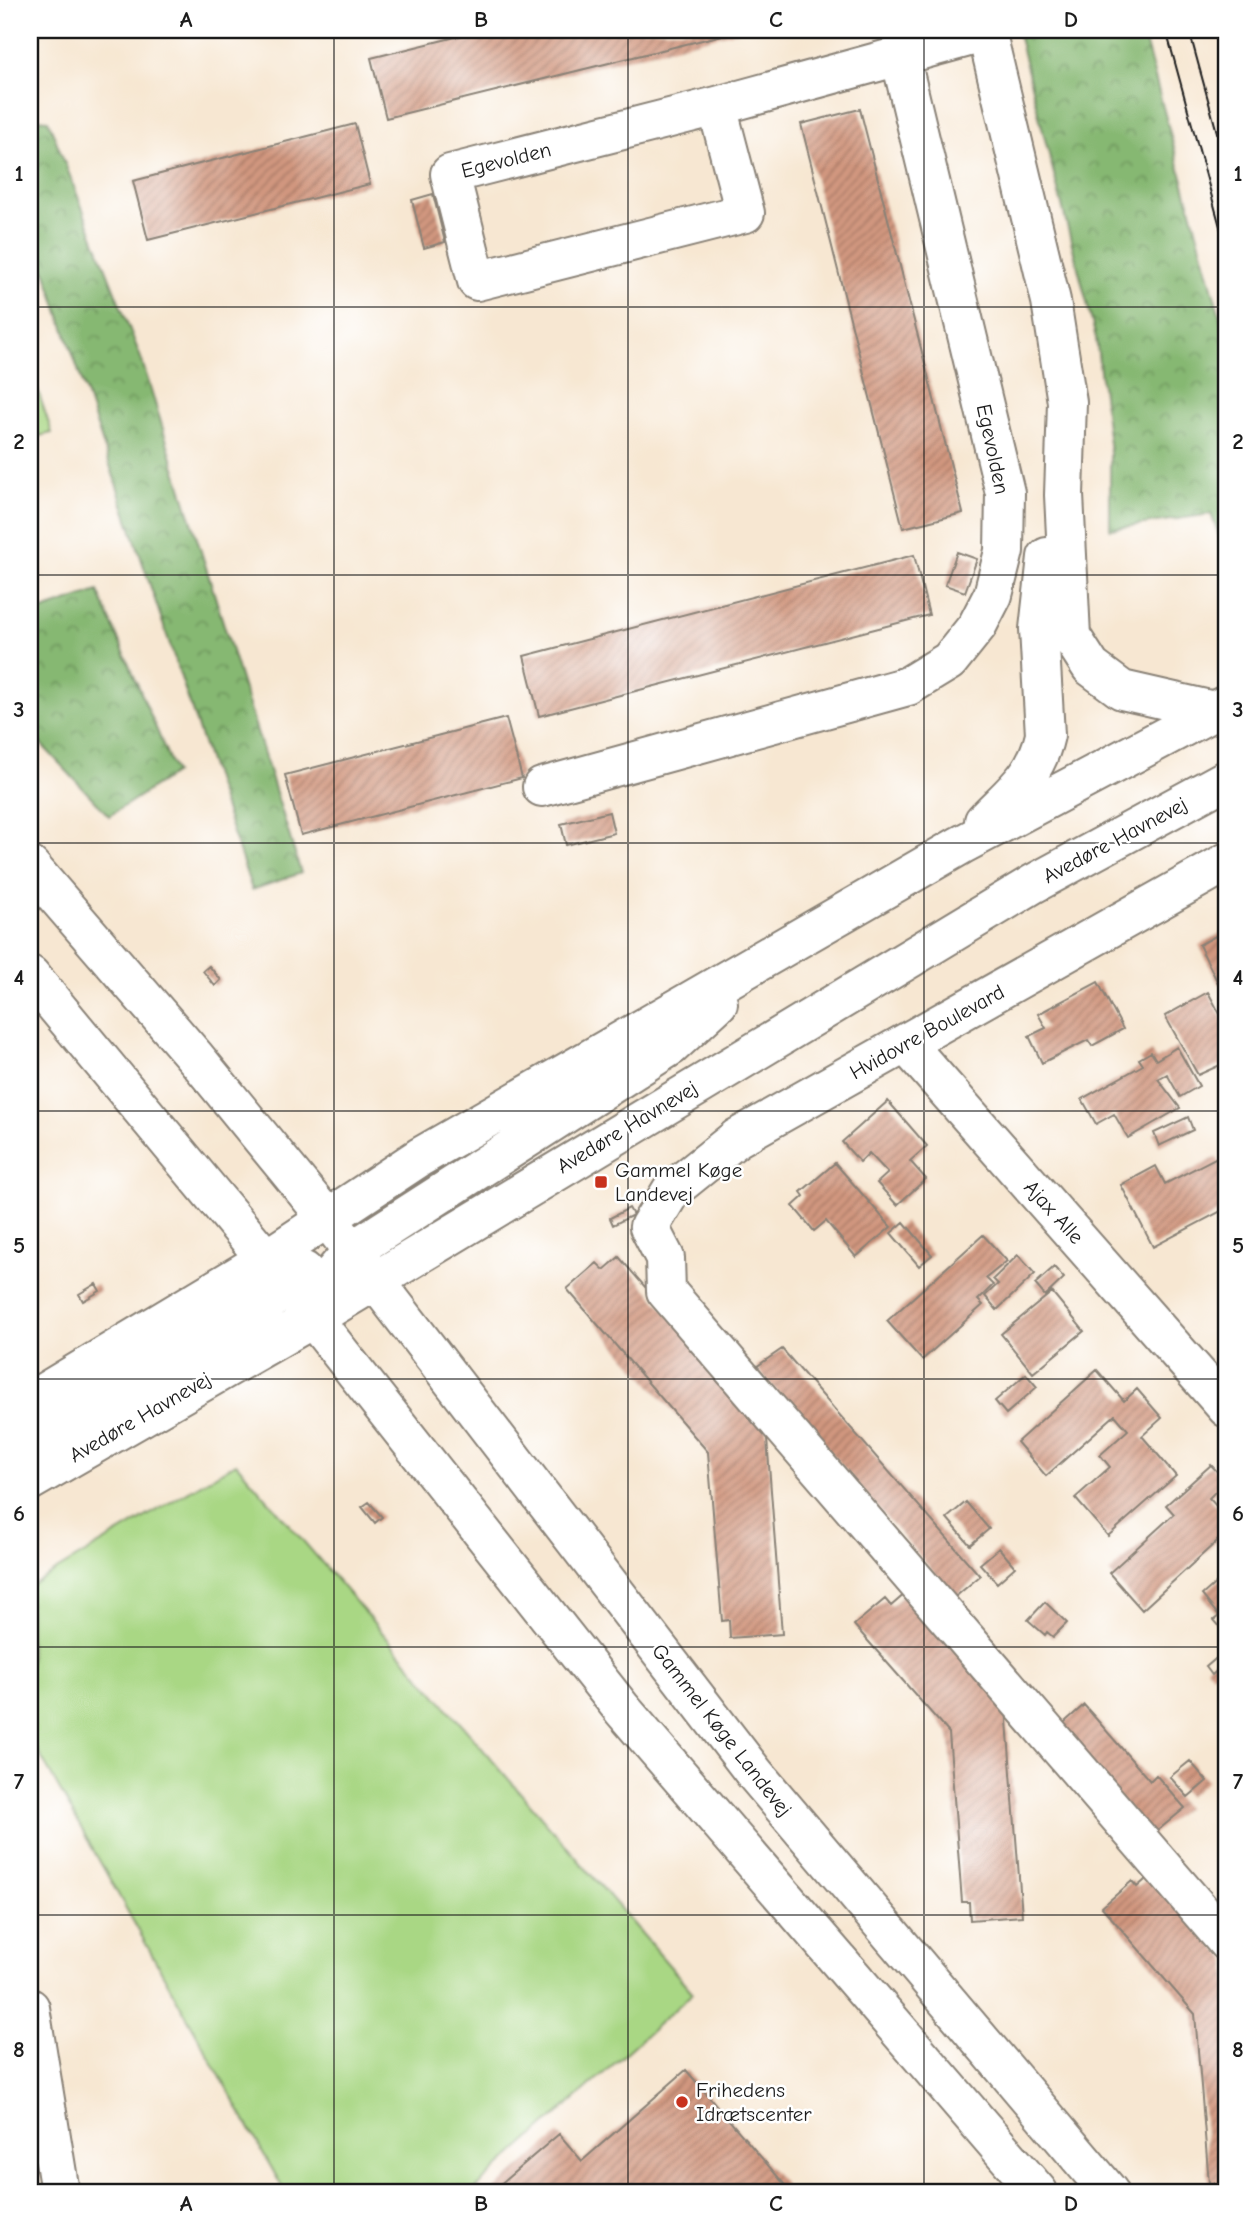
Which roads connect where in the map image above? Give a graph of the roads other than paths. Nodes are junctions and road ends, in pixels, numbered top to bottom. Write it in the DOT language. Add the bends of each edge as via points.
graph roads {
  1 [pos="986,31"];
  2 [pos="900,56"];
  3 [pos="717,106"];
  4 [pos="1064,495"];
  5 [pos="1221,707"];
  6 [pos="1227,779"];
  7 [pos="542,786"];
  8 [pos="961,845"];
  9 [pos="1227,862"];
  10 [pos="30,866"];
  11 [pos="773,953"];
  12 [pos="30,975"];
  13 [pos="906,1044"];
  14 [pos="327,1218"];
  15 [pos="364,1265"];
  16 [pos="277,1274"];
  17 [pos="312,1319"];
  18 [pos="1215,1373"];
  19 [pos="30,1401"];
  20 [pos="1227,1408"];
  21 [pos="30,1444"];
  22 [pos="30,1481"];
  23 [pos="1227,1942"];
  24 [pos="30,2008"];
  25 [pos="60,2192"];
  26 [pos="1038,2192"];
  27 [pos="1109,2192"];
  1 -- 2 [label="street, Egevolden"];
  1 -- 4 [label="street, Egevolden" via="1051,301 1067,402"];
  2 -- 3 [label="street, Egevolden"];
  2 -- 7 [label="street, Egevolden" via="1004,494 1004,551 993,596 949,661 908,685"];
  3 -- 3 [label="street, Egevolden" via="450,174 477,281 745,213"];
  4 -- 5 [label="street, Egevolden" via="1070,636 1079,653 1122,690"];
  4 -- 8 [label="street, Egevolden" via="1048,546 1042,587 1039,674 1045,736 1041,751 1035,767"];
  5 -- 8 [label="street"];
  6 -- 15 [label="street, Avedøre Havnevej" via="1033,884"];
  8 -- 11 [label="street"];
  9 -- 13 [label="street, Hvidovre Boulevard"];
  10 -- 14 [label="street, Gammel Køge Landevej"];
  11 -- 14 [label="street" via="420,1157"];
  11 -- 15 [label="street" via="671,1046"];
  12 -- 16 [label="street"];
  13 -- 18 [label="street, Ajax Alle"];
  13 -- 23 [label="street, Hvidovre Boulevard" via="737,1138 671,1191 649,1227 665,1258 666,1291"];
  14 -- 15 [label="street, Gammel Køge Landevej"];
  14 -- 16 [label="street"];
  15 -- 17 [label="street, Avedøre Havnevej"];
  15 -- 27 [label="street, Gammel Køge Landevej" via="755,1774"];
  16 -- 17 [label="street"];
  16 -- 19 [label="street"];
  16 -- 21 [label="street"];
  17 -- 22 [label="street, Avedøre Havnevej"];
  17 -- 26 [label="street" via="622,1709"];
  18 -- 20 [label="street, Ajax Alle"];
  24 -- 25 [label="street"];
}
